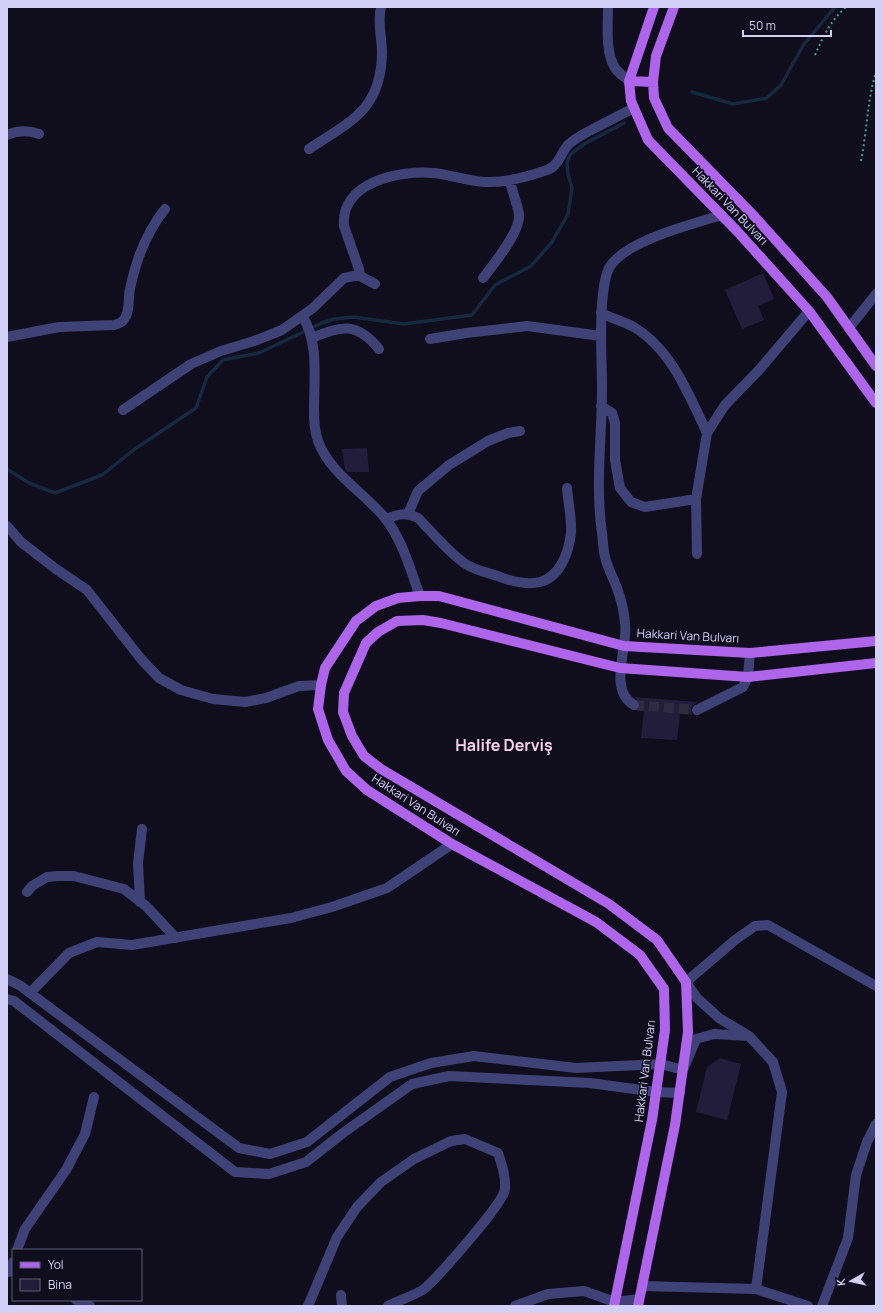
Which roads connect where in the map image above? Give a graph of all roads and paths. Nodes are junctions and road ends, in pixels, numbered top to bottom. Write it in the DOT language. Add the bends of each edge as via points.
graph roads {
  1 [pos="381,7"];
  2 [pos="608,7"];
  3 [pos="654,7"];
  4 [pos="674,7"];
  5 [pos="846,7"];
  6 [pos="815,55"];
  7 [pos="876,72"];
  8 [pos="629,81"];
  9 [pos="653,82"];
  10 [pos="634,108"];
  11 [pos="39,134"];
  12 [pos="7,135"];
  13 [pos="309,149"];
  14 [pos="861,162"];
  15 [pos="510,181"];
  16 [pos="165,209"];
  17 [pos="722,215"];
  18 [pos="360,276"];
  19 [pos="483,278"];
  20 [pos="376,284"];
  21 [pos="876,294"];
  22 [pos="809,310"];
  23 [pos="601,313"];
  24 [pos="304,319"];
  25 [pos="849,328"];
  26 [pos="311,336"];
  27 [pos="601,336"];
  28 [pos="7,337"];
  29 [pos="430,339"];
  30 [pos="379,349"];
  31 [pos="876,366"];
  32 [pos="876,403"];
  33 [pos="601,406"];
  34 [pos="123,410"];
  35 [pos="520,431"];
  36 [pos="707,433"];
  37 [pos="567,488"];
  38 [pos="696,499"];
  39 [pos="408,514"];
  40 [pos="386,519"];
  41 [pos="7,526"];
  42 [pos="697,554"];
  43 [pos="420,596"];
  44 [pos="876,641"];
  45 [pos="624,646"];
  46 [pos="750,653"];
  47 [pos="876,663"];
  48 [pos="620,668"];
  49 [pos="748,677"];
  50 [pos="321,685"];
  51 [pos="634,705"];
  52 [pos="696,710"];
  53 [pos="142,829"];
  54 [pos="452,844"];
  55 [pos="27,892"];
  56 [pos="140,902"];
  57 [pos="176,938"];
  58 [pos="7,979"];
  59 [pos="686,982"];
  60 [pos="876,986"];
  61 [pos="30,993"];
  62 [pos="7,999"];
  63 [pos="749,1036"];
  64 [pos="661,1064"];
  65 [pos="683,1070"];
  66 [pos="656,1092"];
  67 [pos="680,1093"];
  68 [pos="94,1097"];
  69 [pos="876,1124"];
  70 [pos="17,1249"];
  71 [pos="642,1286"];
  72 [pos="756,1289"];
  73 [pos="341,1295"];
  74 [pos="78,1301"];
  75 [pos="638,1303"];
  76 [pos="615,1304"];
  77 [pos="90,1306"];
  78 [pos="308,1306"];
  79 [pos="342,1306"];
  80 [pos="388,1306"];
  81 [pos="515,1306"];
  82 [pos="808,1306"];
  83 [pos="822,1306"];
  1 -- 13 [label="street" via="381,66 370,101 353,120"];
  2 -- 8 [label="street" via="611,57 616,69"];
  3 -- 8 [label="main road, Hakkari Van Bulvarı"];
  4 -- 9 [label="main road, Hakkari Van Bulvarı" via="656,56"];
  5 -- 6 [label="path" via="831,23"];
  7 -- 14 [label="path"];
  8 -- 9 [label="main road"];
  8 -- 10 [label="main road, Hakkari Van Bulvarı"];
  9 -- 25 [label="main road, Hakkari Van Bulvarı" via="654,98 668,128 754,216 827,297"];
  10 -- 15 [label="street" via="576,138 567,146 553,168"];
  10 -- 17 [label="main road, Hakkari Van Bulvarı" via="648,140"];
  11 -- 12 [label="street" via="17,131"];
  15 -- 18 [label="street" via="478,182 423,173 396,176 367,187 353,196 343,220"];
  15 -- 19 [label="street" via="519,214 518,225"];
  16 -- 28 [label="street" via="141,249 127,314 122,322 114,325 58,327"];
  17 -- 22 [label="main road, Hakkari Van Bulvarı"];
  17 -- 23 [label="street" via="659,235 619,256 605,279"];
  18 -- 20 [label="street"];
  18 -- 24 [label="street" via="348,276 340,280"];
  21 -- 25 [label="street"];
  22 -- 32 [label="main road, Hakkari Van Bulvarı"];
  22 -- 36 [label="street" via="759,370 725,405"];
  23 -- 27 [label="street"];
  23 -- 36 [label="street" via="633,327 660,348 685,387"];
  24 -- 26 [label="street"];
  24 -- 34 [label="street" via="282,330 191,364"];
  25 -- 31 [label="main road, Hakkari Van Bulvarı"];
  26 -- 30 [label="street" via="330,330 355,330 367,336"];
  26 -- 40 [label="street" via="314,355 314,424 318,442 341,475"];
  27 -- 29 [label="street" via="527,326"];
  27 -- 33 [label="street"];
  33 -- 38 [label="street" via="612,413 615,423 615,460 620,488 631,502 646,507"];
  33 -- 45 [label="street" via="599,515 604,556 623,610 627,632"];
  35 -- 39 [label="street" via="488,441 450,465 418,491"];
  36 -- 38 [label="street"];
  37 -- 39 [label="street" via="571,533 567,553 556,571 540,582 513,580 470,567 444,546 418,518"];
  38 -- 42 [label="street"];
  39 -- 40 [label="street"];
  40 -- 43 [label="street" via="402,546"];
  41 -- 50 [label="street" via="21,542 86,590 159,678 181,690 213,699 245,702 266,698 299,686"];
  43 -- 45 [label="main road, Hakkari Van Bulvarı" via="439,596"];
  43 -- 50 [label="main road, Hakkari Van Bulvarı" via="398,598 376,606 356,621 325,668"];
  44 -- 46 [label="main road, Hakkari Van Bulvarı"];
  45 -- 46 [label="main road, Hakkari Van Bulvarı"];
  45 -- 48 [label="street"];
  46 -- 49 [label="street"];
  47 -- 49 [label="main road, Hakkari Van Bulvarı"];
  48 -- 49 [label="main road, Hakkari Van Bulvarı"];
  48 -- 51 [label="street" via="624,694"];
  48 -- 59 [label="main road, Hakkari Van Bulvarı" via="441,623 423,620 397,621 378,632 366,643 344,693 343,712 352,736 364,756 381,769 609,904 657,940"];
  49 -- 52 [label="street" via="742,687"];
  50 -- 54 [label="main road, Hakkari Van Bulvarı" via="318,709 328,740 346,771 367,790"];
  53 -- 56 [label="street" via="138,863"];
  54 -- 57 [label="street" via="387,888 339,905 291,918"];
  54 -- 64 [label="main road, Hakkari Van Bulvarı" via="596,922 640,955 664,989 665,1030"];
  55 -- 56 [label="street" via="47,877 74,876 124,889"];
  56 -- 57 [label="street"];
  57 -- 61 [label="street" via="132,945 97,942 69,953"];
  58 -- 61 [label="street"];
  59 -- 60 [label="street" via="755,926 768,925"];
  59 -- 63 [label="street" via="697,998 720,1018"];
  59 -- 65 [label="main road" via="688,1032"];
  61 -- 64 [label="street" via="239,1148 270,1154 307,1142 390,1077 431,1062 474,1056 576,1068"];
  62 -- 66 [label="street" via="14,1001 235,1172 269,1174 306,1162 412,1084 449,1076 590,1083"];
  63 -- 65 [label="street" via="714,1034 696,1039"];
  63 -- 72 [label="street" via="773,1062 782,1092"];
  64 -- 65 [label="street"];
  64 -- 66 [label="main road, Hakkari Van Bulvarı"];
  65 -- 67 [label="main road"];
  66 -- 67 [label="street"];
  66 -- 76 [label="main road, Hakkari Van Bulvarı"];
  67 -- 71 [label="main road"];
  68 -- 70 [label="street" via="85,1134 66,1170 25,1229"];
  69 -- 83 [label="street" via="856,1175 848,1238"];
  71 -- 72 [label="street"];
  71 -- 75 [label="main road"];
  72 -- 82 [label="street"];
  73 -- 79 [label="street"];
  74 -- 77 [label="street"];
  75 -- 76 [label="street"];
  76 -- 81 [label="street" via="584,1290 548,1294"];
  78 -- 80 [label="street" via="337,1237 357,1207 381,1182 414,1159 451,1141 465,1139 498,1153 503,1167 505,1190 499,1203 462,1249 423,1289"];
}
